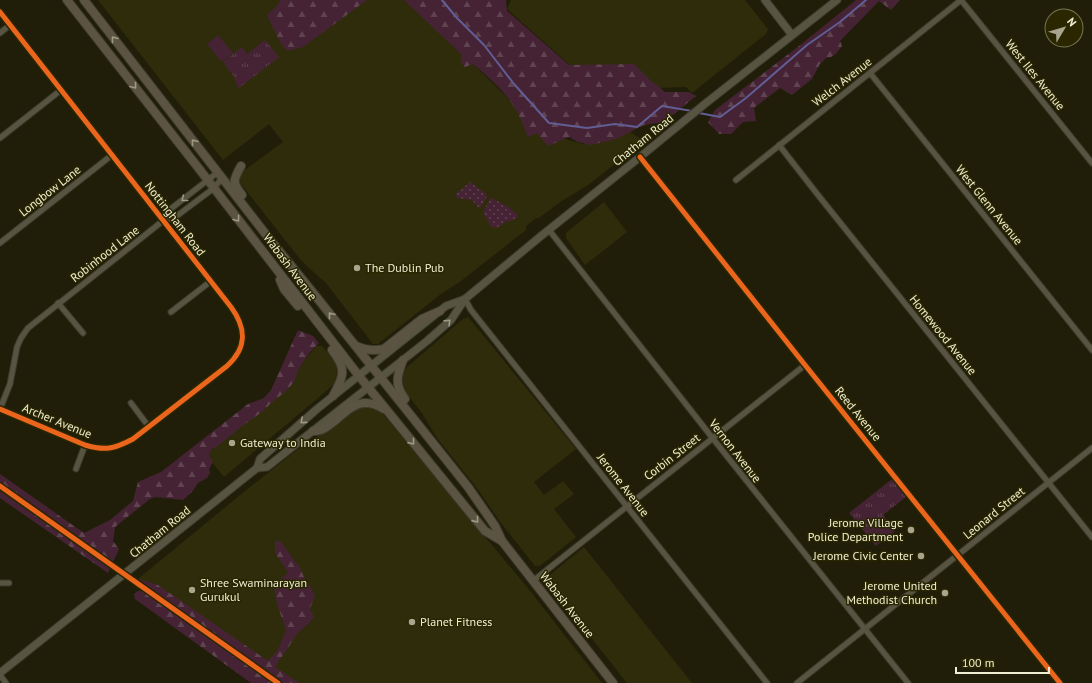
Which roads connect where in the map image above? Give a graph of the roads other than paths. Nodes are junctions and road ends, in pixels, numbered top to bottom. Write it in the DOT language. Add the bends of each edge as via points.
graph roads {
  1 [pos="67,0"];
  2 [pos="84,0"];
  3 [pos="765,0"];
  4 [pos="837,0"];
  5 [pos="961,0"];
  6 [pos="0,12"];
  7 [pos="10,25"];
  8 [pos="0,34"];
  9 [pos="792,35"];
  10 [pos="870,73"];
  11 [pos="61,90"];
  12 [pos="0,138"];
  13 [pos="779,145"];
  14 [pos="112,155"];
  15 [pos="640,157"];
  16 [pos="1092,163"];
  17 [pos="241,166"];
  18 [pos="220,175"];
  19 [pos="208,180"];
  20 [pos="736,180"];
  21 [pos="214,188"];
  22 [pos="164,220"];
  23 [pos="549,230"];
  24 [pos="271,241"];
  25 [pos="0,242"];
  26 [pos="275,268"];
  27 [pos="211,281"];
  28 [pos="465,299"];
  29 [pos="58,303"];
  30 [pos="440,311"];
  31 [pos="171,312"];
  32 [pos="83,333"];
  33 [pos="355,345"];
  34 [pos="1092,350"];
  35 [pos="403,360"];
  36 [pos="805,364"];
  37 [pos="371,366"];
  38 [pos="359,376"];
  39 [pos="381,377"];
  40 [pos="368,387"];
  41 [pos="333,396"];
  42 [pos="131,403"];
  43 [pos="0,409"];
  44 [pos="388,412"];
  45 [pos="149,426"];
  46 [pos="420,427"];
  47 [pos="313,431"];
  48 [pos="712,438"];
  49 [pos="85,445"];
  50 [pos="1092,448"];
  51 [pos="257,468"];
  52 [pos="76,469"];
  53 [pos="1049,482"];
  54 [pos="627,506"];
  55 [pos="1092,537"];
  56 [pos="502,542"];
  57 [pos="958,554"];
  58 [pos="533,581"];
  59 [pos="9,583"];
  60 [pos="0,584"];
  61 [pos="864,629"];
  62 [pos="0,674"];
  63 [pos="6,683"];
  64 [pos="613,683"];
  65 [pos="767,683"];
  66 [pos="797,683"];
  67 [pos="908,683"];
  68 [pos="1060,683"];
  1 -- 19 [label="main road, Wabash Avenue, one-way"];
  18 -- 2 [label="main road, Wabash Avenue, one-way"];
  3 -- 9 [label="main road"];
  4 -- 9 [label="main road, Chatham Road"];
  5 -- 10 [label="street, Welch Avenue"];
  5 -- 16 [label="street, West Iles Avenue"];
  6 -- 7 [label="street, Nottingham Road"];
  7 -- 8 [label="street"];
  7 -- 11 [label="street, Nottingham Road"];
  9 -- 15 [label="main road, Chatham Road"];
  10 -- 13 [label="street, Welch Avenue"];
  10 -- 34 [label="street, West Glenn Avenue"];
  11 -- 12 [label="street"];
  11 -- 14 [label="street, Nottingham Road"];
  13 -- 20 [label="street, Welch Avenue"];
  13 -- 53 [label="street, Homewood Avenue"];
  14 -- 22 [label="street, Nottingham Road"];
  14 -- 25 [label="street, Longbow Lane"];
  15 -- 23 [label="main road, Chatham Road"];
  15 -- 36 [label="street, Reed Avenue"];
  17 -- 24 [label="main road" via="235,177 235,187 263,223"];
  18 -- 19 [label="street, Robinhood Lane"];
  18 -- 21 [label="street, Robinhood Lane"];
  18 -- 24 [label="main road, Wabash Avenue"];
  19 -- 21 [label="main road, Wabash Avenue"];
  19 -- 22 [label="street, Robinhood Lane, one-way" via="168,211"];
  21 -- 22 [label="street, Robinhood Lane" via="174,218"];
  21 -- 26 [label="main road, Wabash Avenue, one-way"];
  22 -- 27 [label="street, Nottingham Road"];
  22 -- 29 [label="street, Robinhood Lane"];
  23 -- 28 [label="main road, Chatham Road"];
  23 -- 48 [label="street, Vernon Avenue"];
  33 -- 24 [label="main road, Wabash Avenue, one-way"];
  26 -- 38 [label="main road, Wabash Avenue"];
  26 -- 41 [label="main road" via="284,289 341,363 342,375"];
  27 -- 31 [label="street"];
  27 -- 45 [label="street, Nottingham Road" via="241,324 243,336 238,355"];
  28 -- 30 [label="main road, Chatham Road"];
  35 -- 28 [label="main road, Chatham Road, one-way" via="452,320"];
  28 -- 54 [label="street, Jerome Avenue" via="471,310"];
  29 -- 32 [label="street"];
  29 -- 43 [label="street, Robinhood Lane" via="28,328 21,338 10,384"];
  30 -- 33 [label="main road" via="422,319 384,349 370,350"];
  30 -- 37 [label="main road, Chatham Road"];
  33 -- 37 [label="main road, Wabash Avenue"];
  35 -- 39 [label="main road, Chatham Road"];
  35 -- 46 [label="main road" via="397,378 398,388 418,416"];
  36 -- 48 [label="street, Corbin Street"];
  36 -- 57 [label="street, Reed Avenue"];
  37 -- 38 [label="main road, Chatham Road"];
  37 -- 39 [label="main road, Wabash Avenue"];
  38 -- 40 [label="main road, Wabash Avenue"];
  38 -- 41 [label="main road, Chatham Road"];
  39 -- 40 [label="main road, Chatham Road"];
  39 -- 46 [label="main road, Wabash Avenue"];
  40 -- 44 [label="main road, Wabash Avenue"];
  40 -- 47 [label="main road, Chatham Road"];
  41 -- 51 [label="main road, Chatham Road, one-way" via="260,459"];
  42 -- 45 [label="street"];
  43 -- 49 [label="street, Archer Avenue"];
  44 -- 47 [label="main road" via="368,403 355,405 324,429"];
  44 -- 56 [label="main road, Wabash Avenue, one-way" via="485,531"];
  45 -- 49 [label="street, Archer Avenue" via="133,439 112,448"];
  46 -- 56 [label="main road, Wabash Avenue" via="468,487 495,526"];
  47 -- 51 [label="main road, Chatham Road" via="267,467"];
  48 -- 54 [label="street, Corbin Street"];
  48 -- 61 [label="street, Vernon Avenue"];
  49 -- 52 [label="street, Archer Avenue"];
  50 -- 53 [label="street, Leonard Street"];
  51 -- 62 [label="main road, Chatham Road"];
  53 -- 55 [label="street, Homewood Avenue"];
  53 -- 57 [label="street, Leonard Street"];
  54 -- 58 [label="street, Corbin Street"];
  54 -- 65 [label="street, Jerome Avenue"];
  56 -- 58 [label="main road, Wabash Avenue"];
  57 -- 61 [label="street, Leonard Street"];
  57 -- 68 [label="street, Reed Avenue"];
  58 -- 64 [label="main road, Wabash Avenue"];
  59 -- 60 [label="street"];
  61 -- 66 [label="street, Leonard Street"];
  61 -- 67 [label="street, Vernon Avenue"];
  62 -- 63 [label="street"];
}
